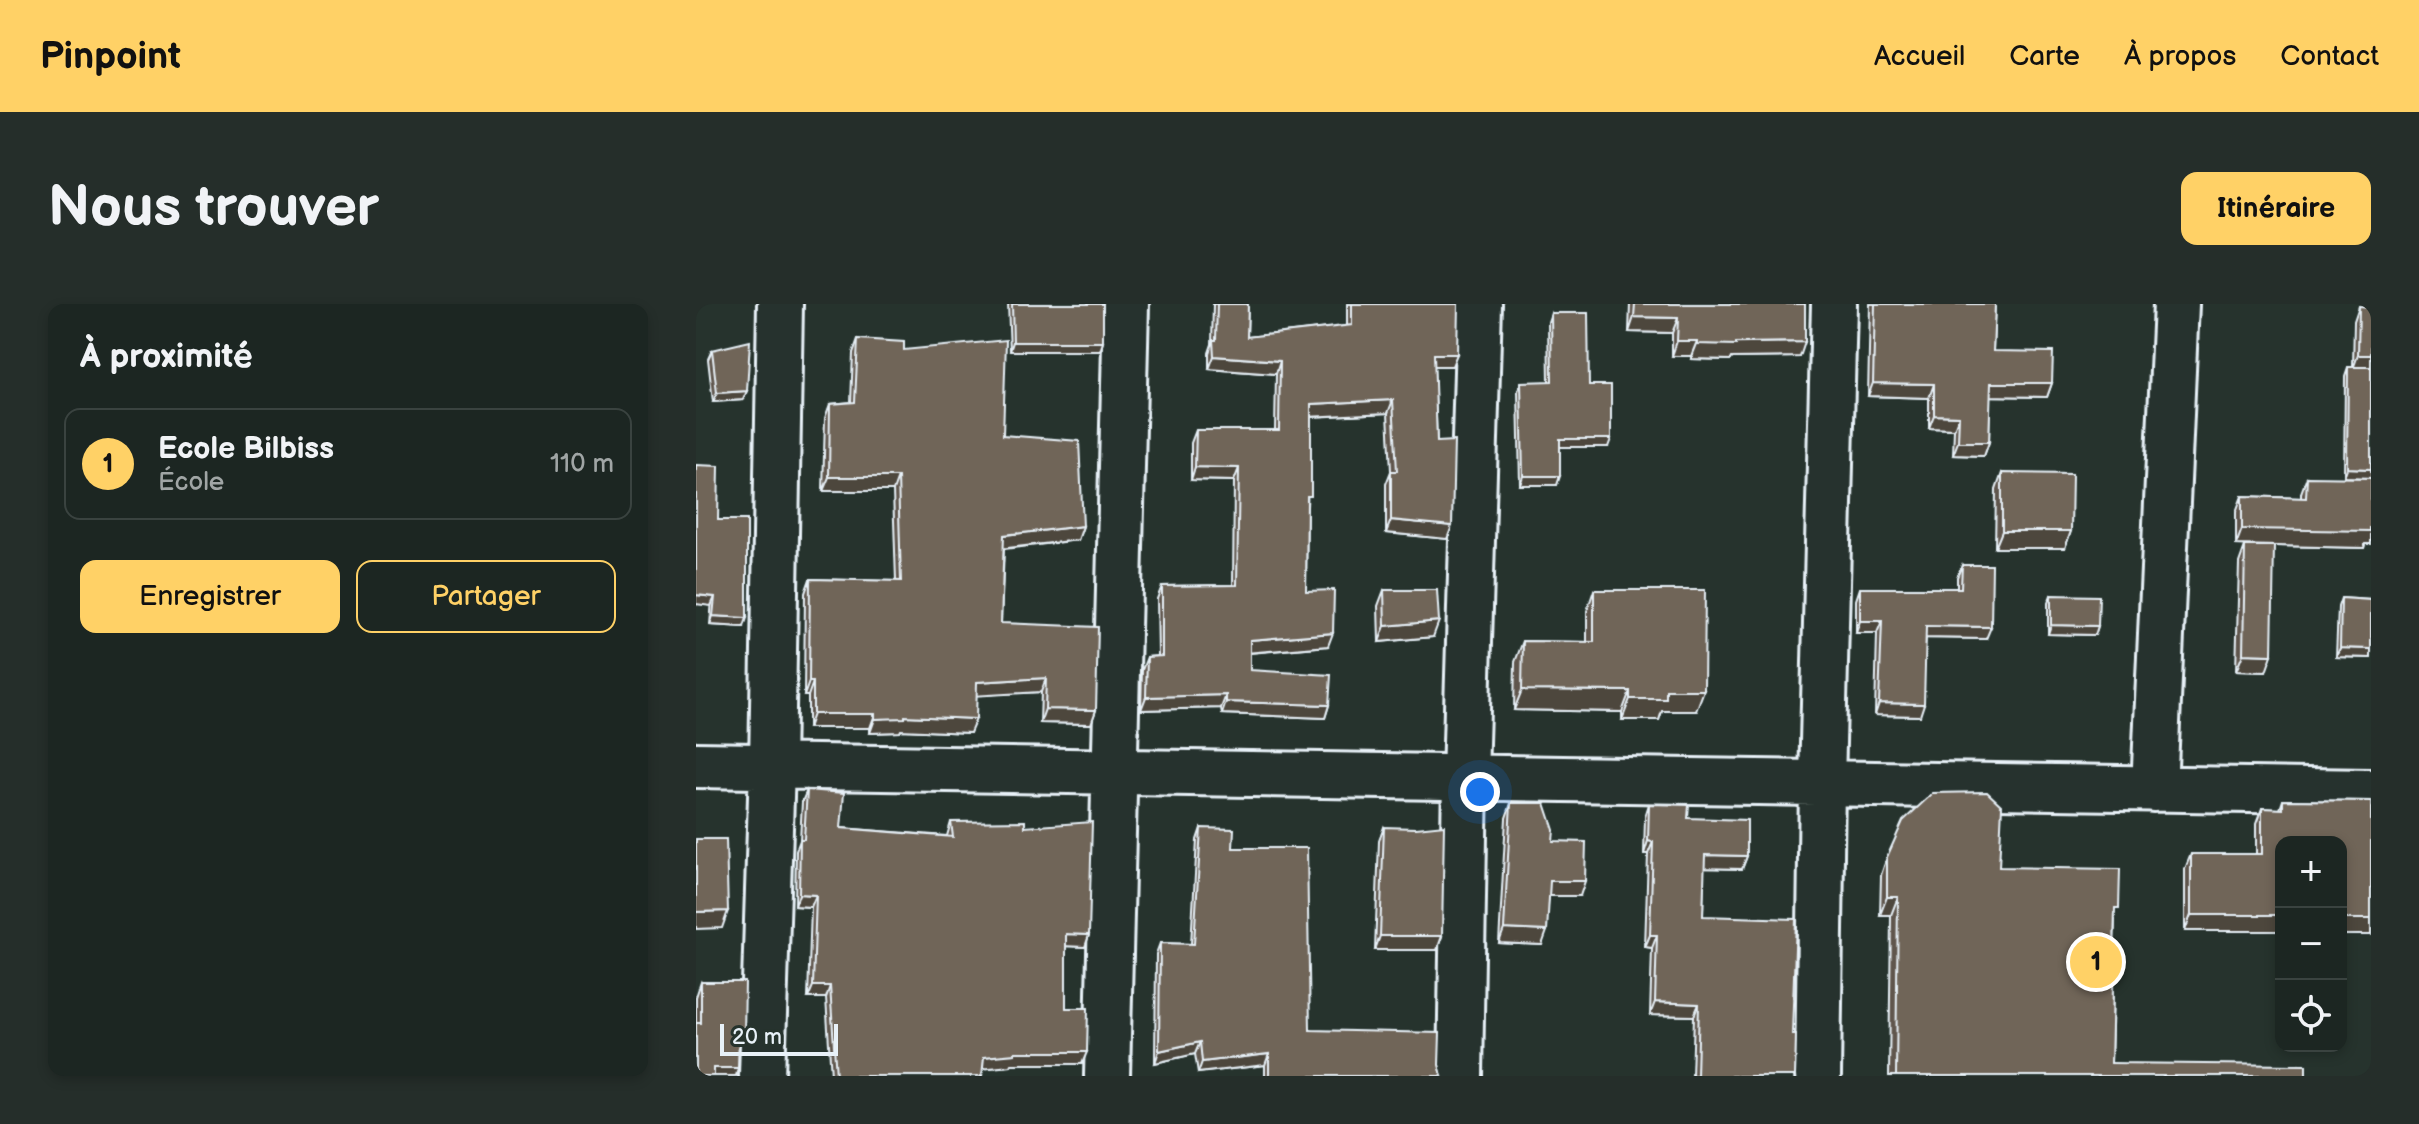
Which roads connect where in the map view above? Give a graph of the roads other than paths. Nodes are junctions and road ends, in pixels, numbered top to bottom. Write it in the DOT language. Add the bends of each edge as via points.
graph roads {
  1 [pos="780,304"];
  2 [pos="1126,304"];
  3 [pos="1479,304"];
  4 [pos="1834,304"];
  5 [pos="2176,304"];
  6 [pos="696,765"];
  7 [pos="772,766"];
  8 [pos="1113,771"];
  9 [pos="1465,777"];
  10 [pos="1822,783"];
  11 [pos="2154,789"];
  12 [pos="2371,792"];
  13 [pos="762,1076"];
  14 [pos="1107,1076"];
  15 [pos="1460,1076"];
  16 [pos="1818,1076"];
  1 -- 7 [label="street"];
  2 -- 8 [label="street"];
  3 -- 9 [label="street"];
  4 -- 10 [label="street"];
  5 -- 11 [label="street"];
  6 -- 7 [label="street"];
  7 -- 8 [label="street"];
  7 -- 13 [label="street"];
  8 -- 9 [label="street"];
  8 -- 14 [label="street"];
  9 -- 10 [label="street"];
  9 -- 15 [label="street"];
  10 -- 11 [label="street"];
  10 -- 16 [label="street"];
  11 -- 12 [label="street"];
}
